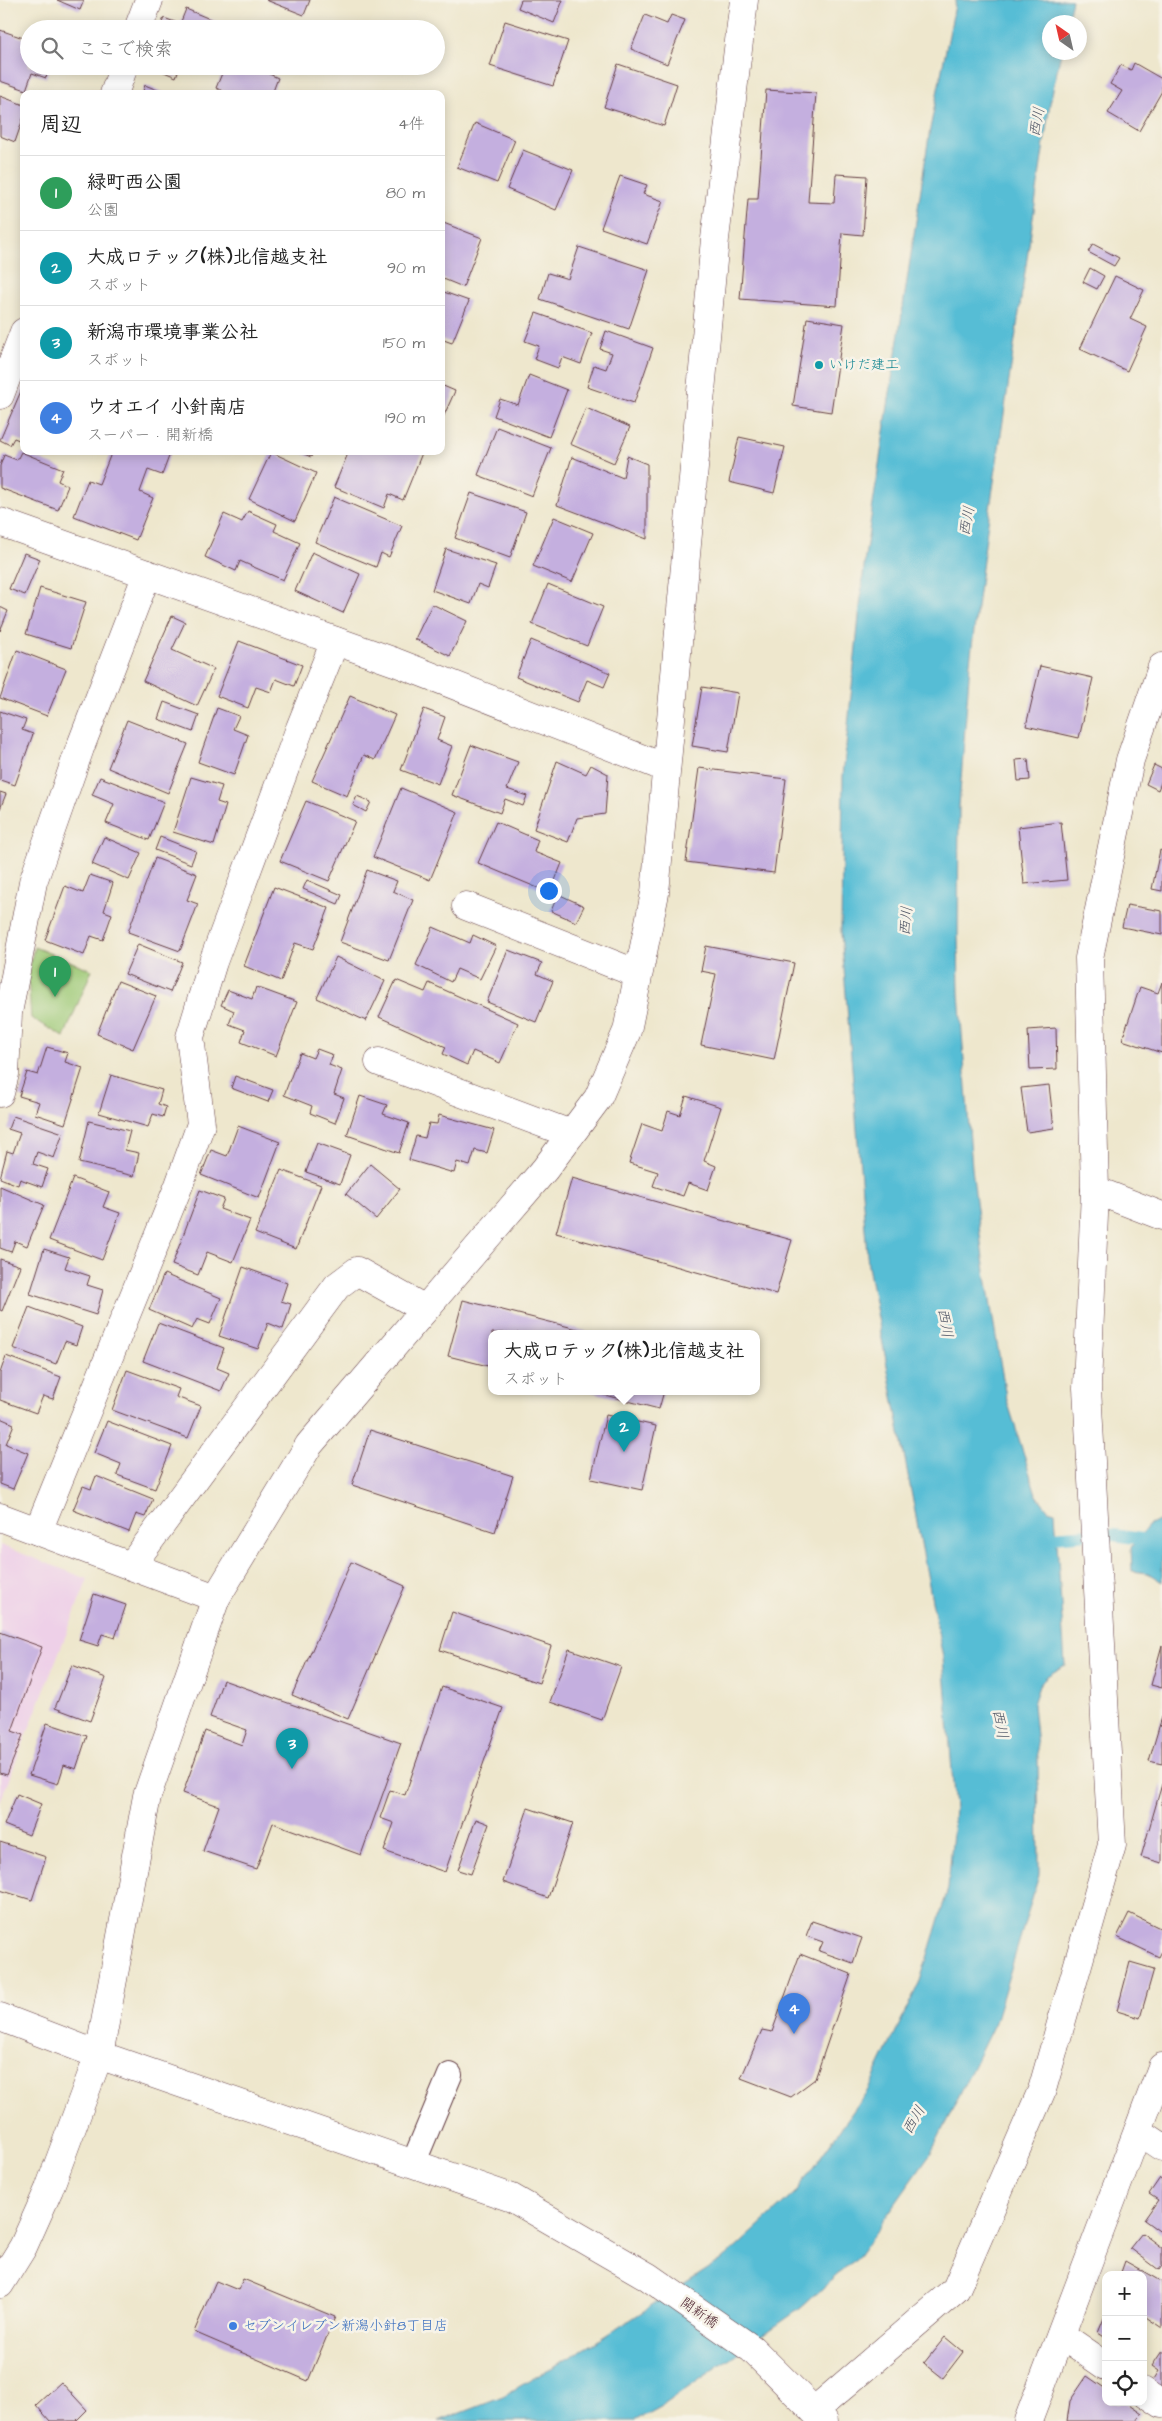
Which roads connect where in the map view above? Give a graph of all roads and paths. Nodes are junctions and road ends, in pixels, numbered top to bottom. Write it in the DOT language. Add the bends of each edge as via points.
graph roads {
  1 [pos="149,0"];
  2 [pos="744,0"];
  3 [pos="141,20"];
  4 [pos="121,75"];
  5 [pos="115,90"];
  6 [pos="20,342"];
  7 [pos="0,395"];
  8 [pos="0,522"];
  9 [pos="147,574"];
  10 [pos="335,641"];
  11 [pos="1162,667"];
  12 [pos="666,768"];
  13 [pos="466,906"];
  14 [pos="638,974"];
  15 [pos="379,1062"];
  16 [pos="0,1093"];
  17 [pos="571,1134"];
  18 [pos="1095,1190"];
  19 [pos="1162,1216"];
  20 [pos="425,1309"];
  21 [pos="0,1517"];
  22 [pos="38,1531"];
  23 [pos="131,1566"];
  24 [pos="216,1598"];
  25 [pos="0,2018"];
  26 [pos="99,2055"];
  27 [pos="1162,2067"];
  28 [pos="450,2075"];
  29 [pos="1138,2131"];
  30 [pos="1162,2147"];
  31 [pos="413,2164"];
  32 [pos="0,2284"];
  33 [pos="1061,2335"];
  34 [pos="1102,2363"];
  35 [pos="1147,2394"];
  36 [pos="1162,2404"];
  37 [pos="819,2416"];
  38 [pos="1028,2421"];
  1 -- 3 [label="street"];
  2 -- 12 [label="street" via="715,239"];
  4 -- 5 [label="street"];
  6 -- 7 [label="street"];
  8 -- 9 [label="street"];
  9 -- 10 [label="street"];
  9 -- 16 [label="street" via="33,882 8,1013 6,1074"];
  10 -- 12 [label="street"];
  10 -- 22 [label="street" via="212,962 190,1037 201,1124"];
  11 -- 18 [label="street" via="1130,760 1089,958"];
  12 -- 14 [label="street" via="655,893"];
  13 -- 14 [label="street"];
  14 -- 17 [label="street" via="627,1031 598,1098"];
  15 -- 17 [label="street"];
  17 -- 20 [label="street"];
  18 -- 19 [label="street"];
  18 -- 37 [label="street" via="1087,1388 1112,1845 1042,2090 956,2289"];
  20 -- 23 [label="street" via="357,1272 336,1286"];
  20 -- 24 [label="street" via="309,1445"];
  21 -- 22 [label="street"];
  22 -- 23 [label="street"];
  23 -- 24 [label="street"];
  24 -- 26 [label="street" via="148,1796"];
  25 -- 26 [label="street, 開新橋"];
  26 -- 31 [label="street, 開新橋"];
  26 -- 32 [label="street" via="49,2189 23,2247"];
  27 -- 29 [label="street"];
  28 -- 31 [label="lane"];
  29 -- 30 [label="street"];
  29 -- 33 [label="street"];
  31 -- 37 [label="street, 開新橋" via="512,2198 647,2276 752,2349"];
  33 -- 34 [label="street"];
  33 -- 38 [label="street"];
  35 -- 36 [label="street"];
}
